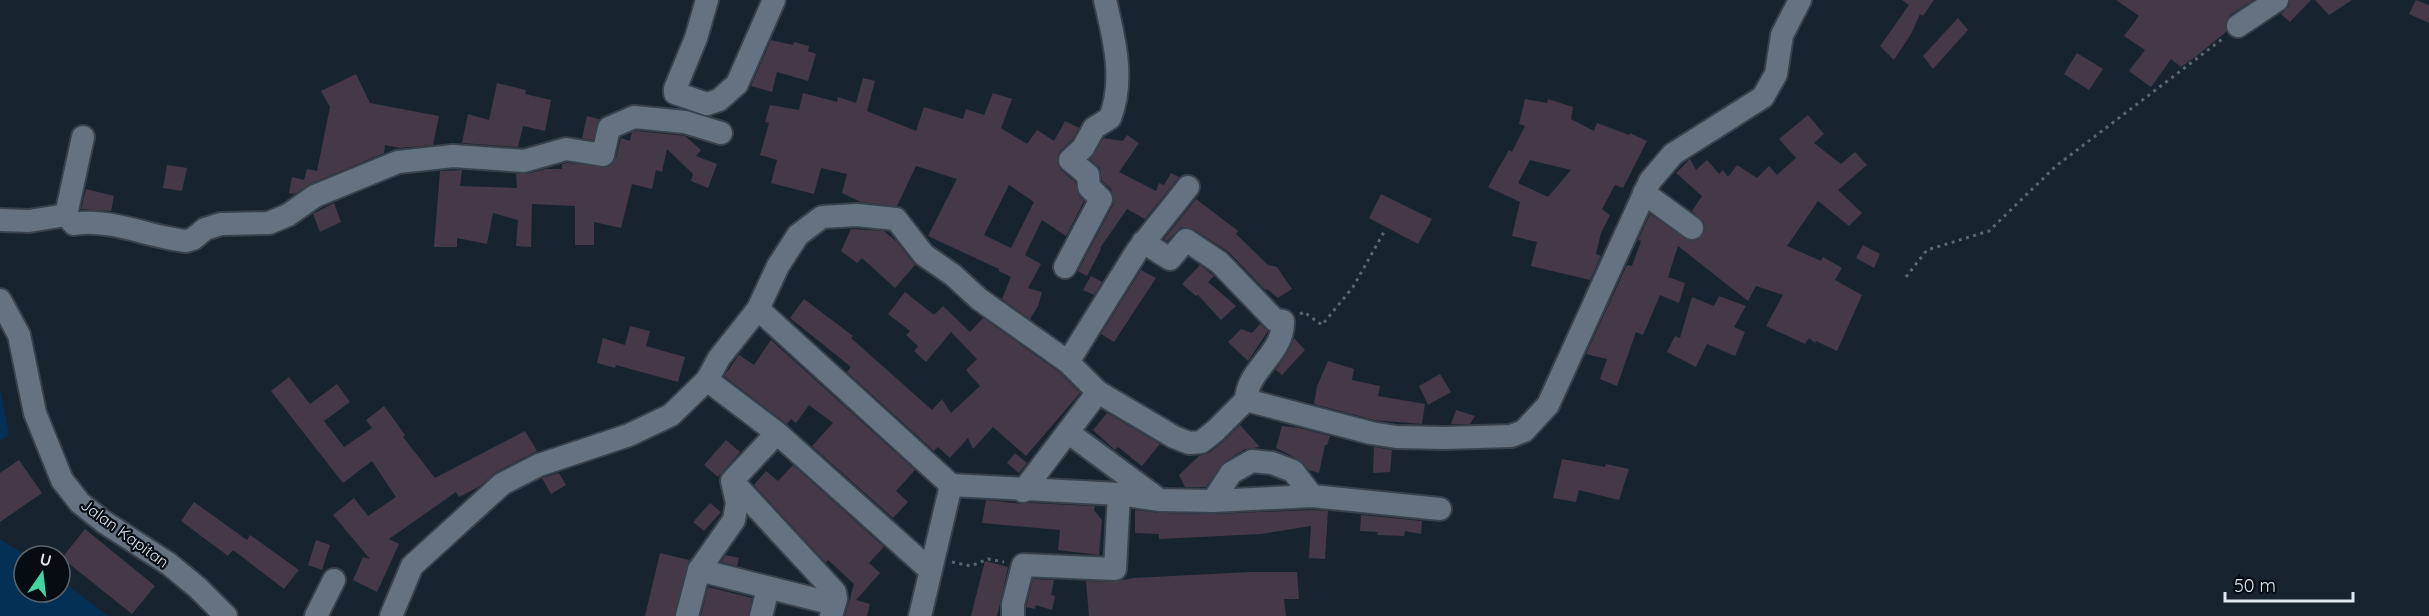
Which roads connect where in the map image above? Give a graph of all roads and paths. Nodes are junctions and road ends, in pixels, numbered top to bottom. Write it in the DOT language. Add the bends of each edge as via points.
graph roads {
  1 [pos="707,0"];
  2 [pos="774,0"];
  3 [pos="1105,0"];
  4 [pos="1800,0"];
  5 [pos="2277,0"];
  6 [pos="2238,26"];
  7 [pos="721,134"];
  8 [pos="83,137"];
  9 [pos="1188,187"];
  10 [pos="1644,193"];
  11 [pos="66,215"];
  12 [pos="0,220"];
  13 [pos="1692,228"];
  14 [pos="1384,231"];
  15 [pos="1143,242"];
  16 [pos="1065,267"];
  17 [pos="1906,277"];
  18 [pos="0,300"];
  19 [pos="758,309"];
  20 [pos="1284,321"];
  21 [pos="1068,362"];
  22 [pos="707,380"];
  23 [pos="1098,392"];
  24 [pos="1246,400"];
  25 [pos="1069,432"];
  26 [pos="777,433"];
  27 [pos="732,481"];
  28 [pos="951,485"];
  29 [pos="1023,491"];
  30 [pos="1119,494"];
  31 [pos="1312,496"];
  32 [pos="1160,500"];
  33 [pos="1213,501"];
  34 [pos="1440,510"];
  35 [pos="1023,565"];
  36 [pos="699,570"];
  37 [pos="930,570"];
  38 [pos="334,580"];
  39 [pos="768,589"];
  40 [pos="833,610"];
  41 [pos="226,616"];
  42 [pos="316,616"];
  43 [pos="391,616"];
  44 [pos="687,616"];
  45 [pos="761,616"];
  46 [pos="920,616"];
  47 [pos="1013,616"];
  1 -- 2 [label="street" via="675,93 708,104 737,84"];
  3 -- 16 [label="street" via="1115,47 1118,92 1110,118 1094,128 1083,148 1070,160 1088,175 1089,187 1101,200"];
  4 -- 10 [label="street" via="1782,35 1776,74 1763,96 1673,154"];
  5 -- 6 [label="street"];
  6 -- 17 [label="path" via="2056,166 1989,231 1927,250"];
  7 -- 11 [label="street" via="685,122 634,117 609,128 603,155 566,149 524,161 453,156 398,162 315,196 269,223 221,224 186,241 88,222 74,224"];
  8 -- 11 [label="street"];
  9 -- 15 [label="street"];
  10 -- 13 [label="street"];
  10 -- 24 [label="street" via="1548,405 1524,431 1490,438 1396,436"];
  11 -- 12 [label="street" via="29,221"];
  14 -- 20 [label="path" via="1353,287 1322,325 1304,312"];
  15 -- 20 [label="street" via="1170,259 1186,240 1219,262 1275,320"];
  15 -- 21 [label="street"];
  18 -- 41 [label="street, Jalan Kapitan" via="19,335 35,413 62,480 80,503 169,564"];
  19 -- 21 [label="street" via="798,235 822,217 896,219 924,255"];
  19 -- 22 [label="street" via="719,358"];
  19 -- 28 [label="street"];
  20 -- 24 [label="street" via="1281,342 1246,388"];
  21 -- 23 [label="street"];
  22 -- 26 [label="street"];
  22 -- 43 [label="street" via="671,415 629,435 539,465 502,484 412,566"];
  23 -- 24 [label="street" via="1189,443 1201,442 1209,436"];
  23 -- 25 [label="street"];
  25 -- 29 [label="street"];
  25 -- 32 [label="street"];
  26 -- 27 [label="street"];
  26 -- 37 [label="street"];
  27 -- 36 [label="street" via="737,503 734,520"];
  27 -- 40 [label="street" via="835,592"];
  28 -- 29 [label="street"];
  28 -- 37 [label="street"];
  29 -- 30 [label="street"];
  30 -- 32 [label="street"];
  30 -- 35 [label="street" via="1116,569"];
  31 -- 33 [label="street"];
  31 -- 33 [label="street" via="1293,471 1252,461 1231,473"];
  31 -- 34 [label="street"];
  32 -- 33 [label="street"];
  35 -- 37 [label="path" via="988,559 971,566 950,561"];
  35 -- 47 [label="street"];
  36 -- 39 [label="street"];
  36 -- 44 [label="street"];
  37 -- 46 [label="street"];
  38 -- 42 [label="street"];
  39 -- 40 [label="street"];
  39 -- 45 [label="street"];
}
